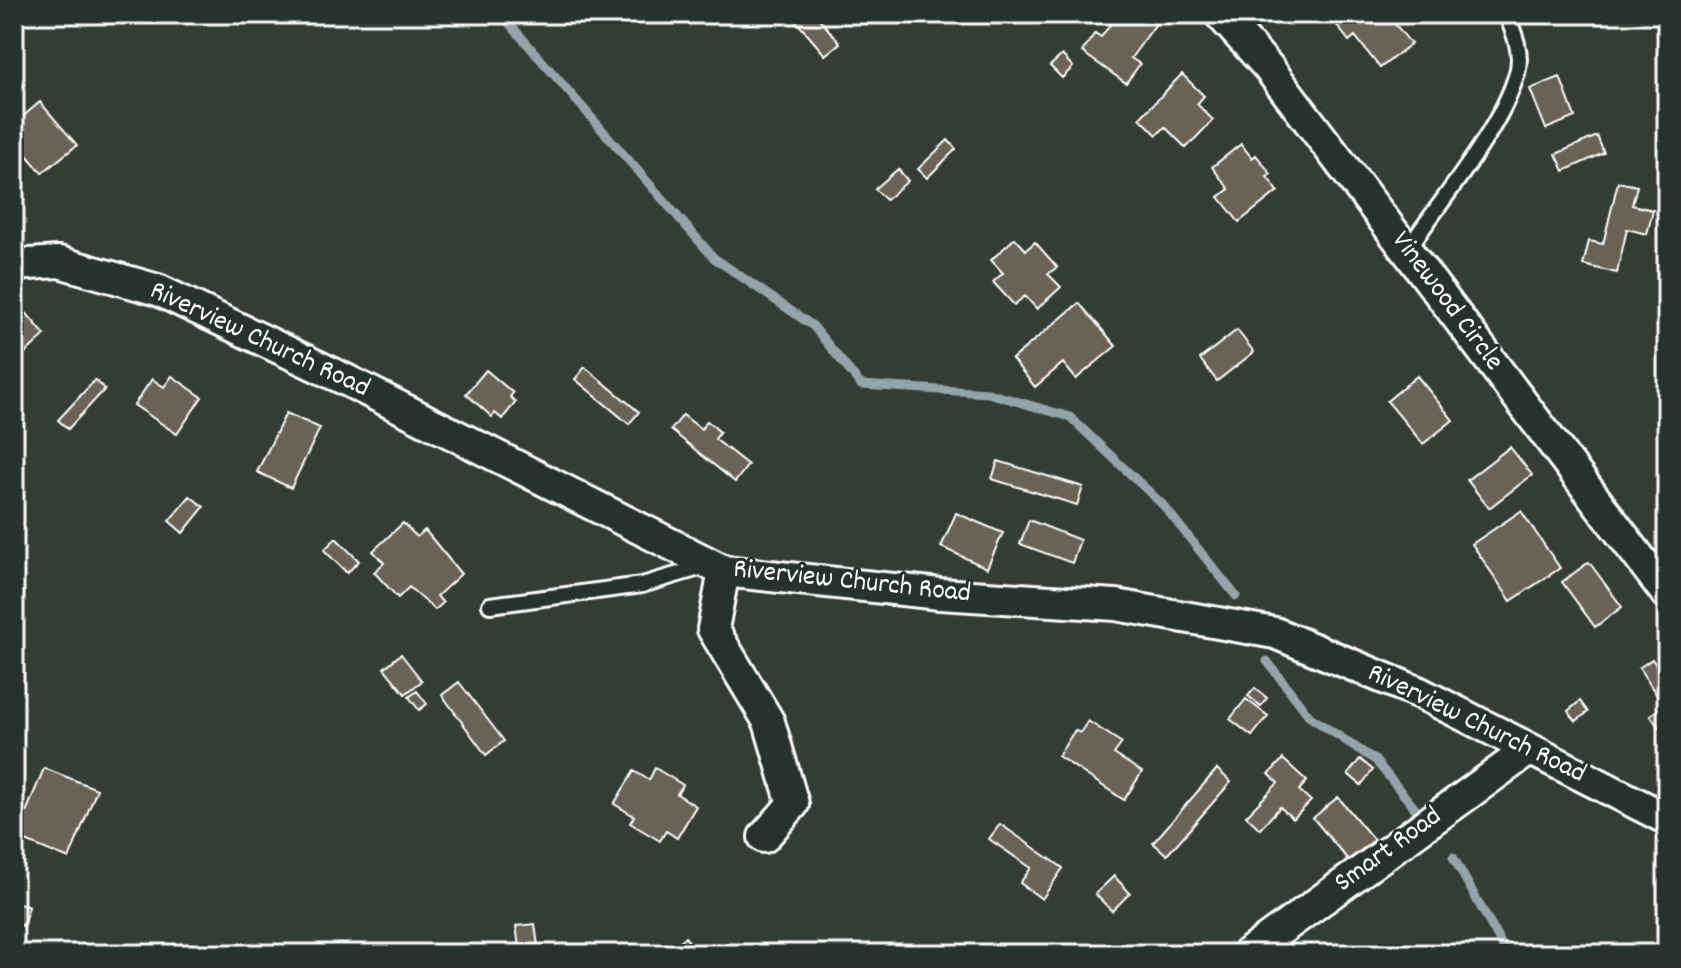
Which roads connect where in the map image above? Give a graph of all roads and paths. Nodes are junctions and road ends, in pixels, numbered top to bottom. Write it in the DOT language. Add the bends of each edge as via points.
graph roads {
  1 [pos="1220,14"];
  2 [pos="1506,14"];
  3 [pos="1407,250"];
  4 [pos="18,258"];
  5 [pos="717,568"];
  6 [pos="1665,587"];
  7 [pos="490,605"];
  8 [pos="1530,749"];
  9 [pos="1667,819"];
  10 [pos="764,837"];
  11 [pos="1247,954"];
  1 -- 3 [label="street, Vinewood Circle" via="1268,67"];
  2 -- 3 [label="lane" via="1517,41 1518,71 1495,120"];
  3 -- 6 [label="street, Vinewood Circle"];
  4 -- 5 [label="street, Riverview Church Road" via="59,262 158,290"];
  5 -- 7 [label="lane" via="642,585"];
  5 -- 8 [label="street, Riverview Church Road" via="940,594 1116,605 1275,633 1420,693"];
  5 -- 10 [label="street" via="713,629 769,722 793,804"];
  8 -- 9 [label="street, Riverview Church Road"];
  8 -- 11 [label="street, Smart Road"];
}
